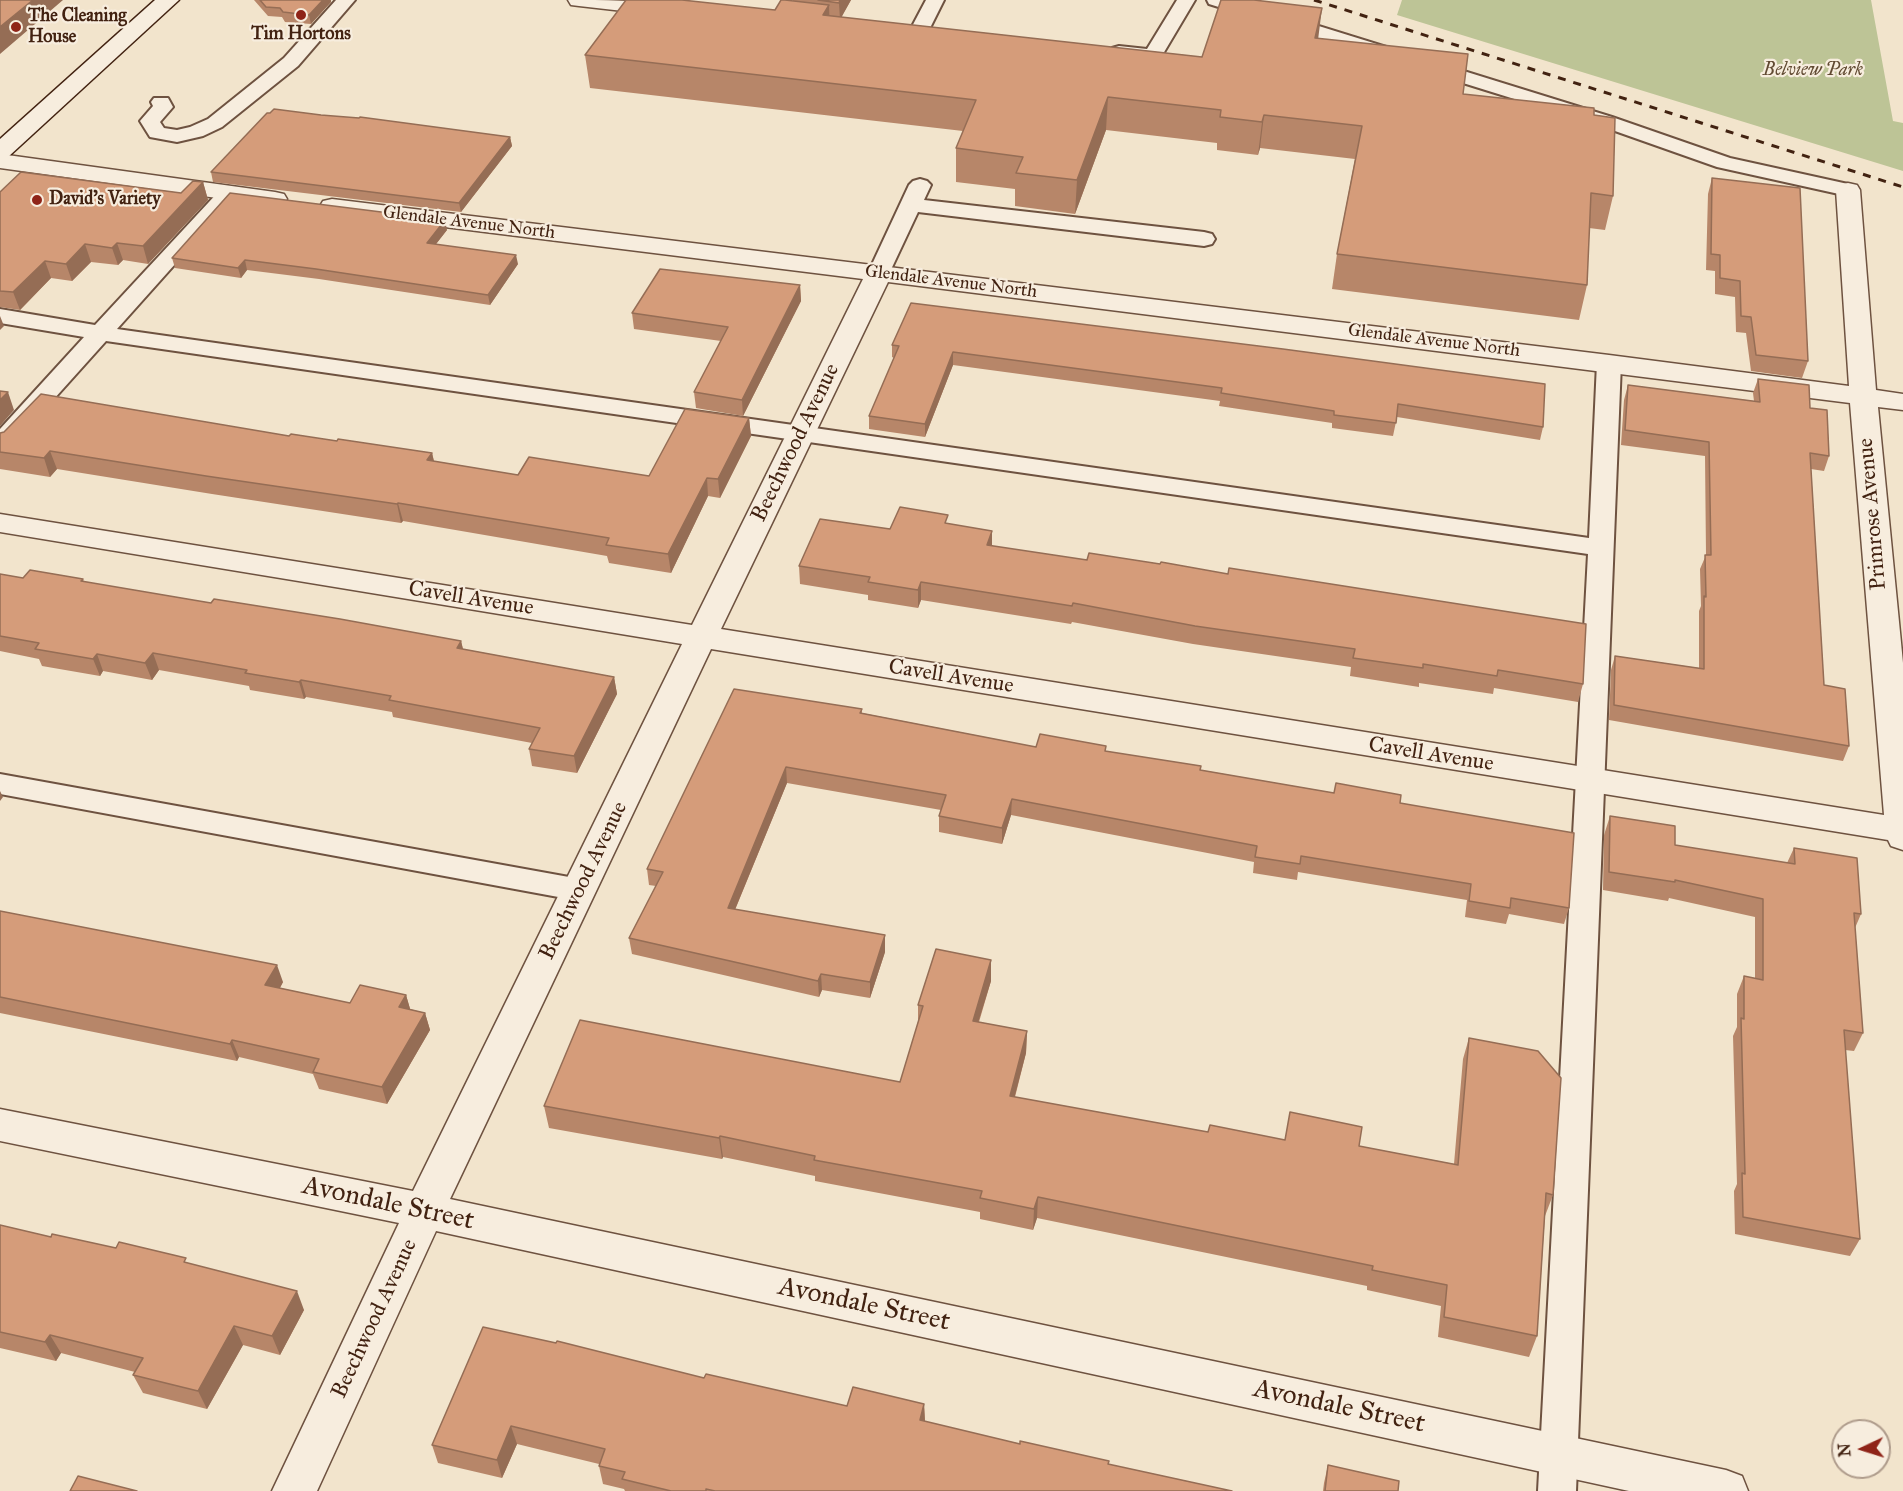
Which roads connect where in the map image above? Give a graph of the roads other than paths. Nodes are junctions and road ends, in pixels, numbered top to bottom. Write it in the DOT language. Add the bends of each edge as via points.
graph roads {
  1 [pos="168,0"];
  2 [pos="346,0"];
  3 [pos="579,0"];
  4 [pos="935,0"];
  5 [pos="1186,0"];
  6 [pos="1216,0"];
  7 [pos="682,11"];
  8 [pos="897,33"];
  9 [pos="918,34"];
  10 [pos="942,36"];
  11 [pos="1095,50"];
  12 [pos="158,108"];
  13 [pos="0,152"];
  14 [pos="0,161"];
  15 [pos="920,185"];
  16 [pos="1848,190"];
  17 [pos="228,193"];
  18 [pos="911,205"];
  19 [pos="1204,239"];
  20 [pos="879,273"];
  21 [pos="0,316"];
  22 [pos="100,333"];
  23 [pos="1609,363"];
  24 [pos="1863,397"];
  25 [pos="1903,402"];
  26 [pos="800,435"];
  27 [pos="0,444"];
  28 [pos="0,523"];
  29 [pos="1601,548"];
  30 [pos="704,636"];
  31 [pos="1589,781"];
  32 [pos="0,784"];
  33 [pos="1902,830"];
  34 [pos="1903,837"];
  35 [pos="580,890"];
  36 [pos="0,1125"];
  37 [pos="424,1211"];
  38 [pos="1558,1473"];
  39 [pos="294,1491"];
  40 [pos="1726,1491"];
  1 -- 13 [label="street"];
  2 -- 12 [label="lane" via="276,75 236,84 192,114 177,118"];
  3 -- 7 [label="street"];
  4 -- 9 [label="lane"];
  5 -- 11 [label="lane" via="1153,55"];
  6 -- 16 [label="lane" via="1605,121 1724,163"];
  8 -- 9 [label="lane"];
  9 -- 10 [label="lane"];
  14 -- 17 [label="street, Glendale Avenue North"];
  15 -- 18 [label="lane"];
  16 -- 24 [label="street, Primrose Avenue"];
  17 -- 20 [label="street, Glendale Avenue North"];
  17 -- 22 [label="lane"];
  18 -- 19 [label="lane"];
  18 -- 20 [label="lane"];
  20 -- 23 [label="street, Glendale Avenue North"];
  20 -- 26 [label="street, Beechwood Avenue"];
  21 -- 22 [label="lane"];
  22 -- 26 [label="lane"];
  22 -- 27 [label="lane"];
  23 -- 24 [label="street, Glendale Avenue North"];
  23 -- 29 [label="lane"];
  24 -- 25 [label="street, Glendale Avenue North"];
  24 -- 33 [label="street, Primrose Avenue"];
  26 -- 29 [label="lane"];
  26 -- 30 [label="street, Beechwood Avenue"];
  28 -- 30 [label="street, Cavell Avenue"];
  29 -- 31 [label="lane"];
  30 -- 31 [label="street, Cavell Avenue"];
  30 -- 35 [label="street, Beechwood Avenue"];
  31 -- 33 [label="street, Cavell Avenue"];
  31 -- 38 [label="lane"];
  32 -- 35 [label="lane"];
  33 -- 34 [label="street, Primrose Avenue"];
  35 -- 37 [label="street, Beechwood Avenue"];
  36 -- 37 [label="street, Avondale Street"];
  37 -- 38 [label="street, Avondale Street"];
  37 -- 39 [label="street, Beechwood Avenue"];
  38 -- 40 [label="street, Avondale Street"];
}
